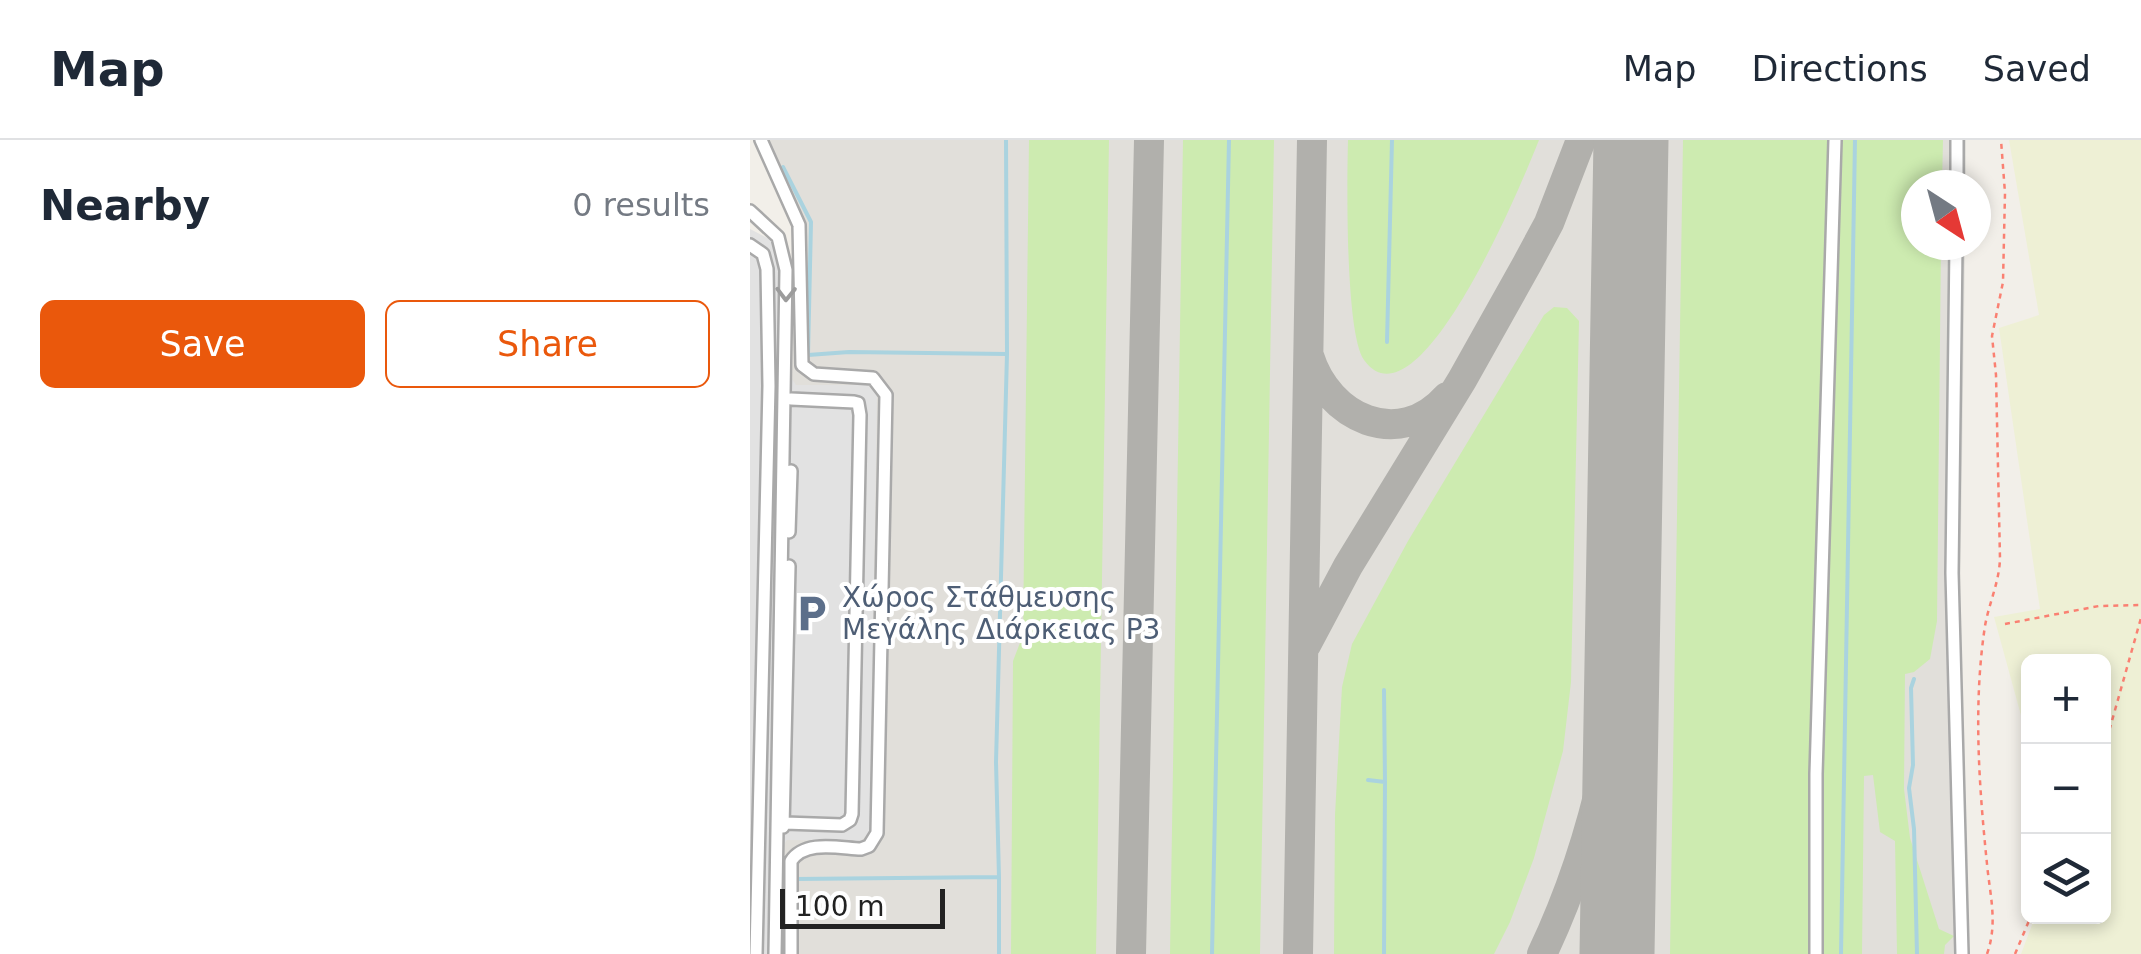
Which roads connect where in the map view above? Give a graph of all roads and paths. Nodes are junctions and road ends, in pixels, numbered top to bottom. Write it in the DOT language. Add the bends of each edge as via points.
graph roads {
  1 [pos="761,140"];
  2 [pos="1835,140"];
  3 [pos="1958,140"];
  4 [pos="2001,140"];
  5 [pos="1957,170"];
  6 [pos="750,211"];
  7 [pos="750,244"];
  8 [pos="1956,260"];
  9 [pos="766,372"];
  10 [pos="750,374"];
  11 [pos="768,386"];
  12 [pos="788,396"];
  13 [pos="2141,606"];
  14 [pos="2141,618"];
  15 [pos="2006,624"];
  16 [pos="2105,744"];
  17 [pos="785,822"];
  18 [pos="755,823"];
  19 [pos="776,842"];
  20 [pos="759,868"];
  21 [pos="2027,924"];
  22 [pos="756,954"];
  23 [pos="774,954"];
  24 [pos="791,954"];
  25 [pos="1816,954"];
  26 [pos="1962,954"];
  27 [pos="1986,954"];
  28 [pos="2015,954"];
  1 -- 24 [label="lane" via="799,225 802,365 814,374 874,378 886,396 878,834 861,849 797,852"];
  2 -- 25 [label="lane"];
  3 -- 5 [label="lane"];
  4 -- 27 [label="path" via="2003,282 1992,336 2000,559 1985,624 1978,712 1995,925"];
  6 -- 12 [label="lane, one-way" via="772,229 786,258"];
  7 -- 9 [label="lane" via="767,269"];
  8 -- 26 [label="lane" via="1952,573"];
  9 -- 11 [label="lane"];
  9 -- 12 [label="lane"];
  10 -- 11 [label="lane" via="760,374"];
  11 -- 18 [label="lane"];
  12 -- 17 [label="lane"];
  12 -- 17 [label="lane" via="858,403 860,415 852,814 842,824"];
  12 -- 19 [label="lane"];
  13 -- 15 [label="path" via="2099,606"];
  14 -- 16 [label="path"];
  17 -- 19 [label="lane"];
  18 -- 20 [label="lane"];
  19 -- 20 [label="lane"];
  19 -- 23 [label="lane"];
  20 -- 22 [label="lane"];
  21 -- 28 [label="path"];
}
